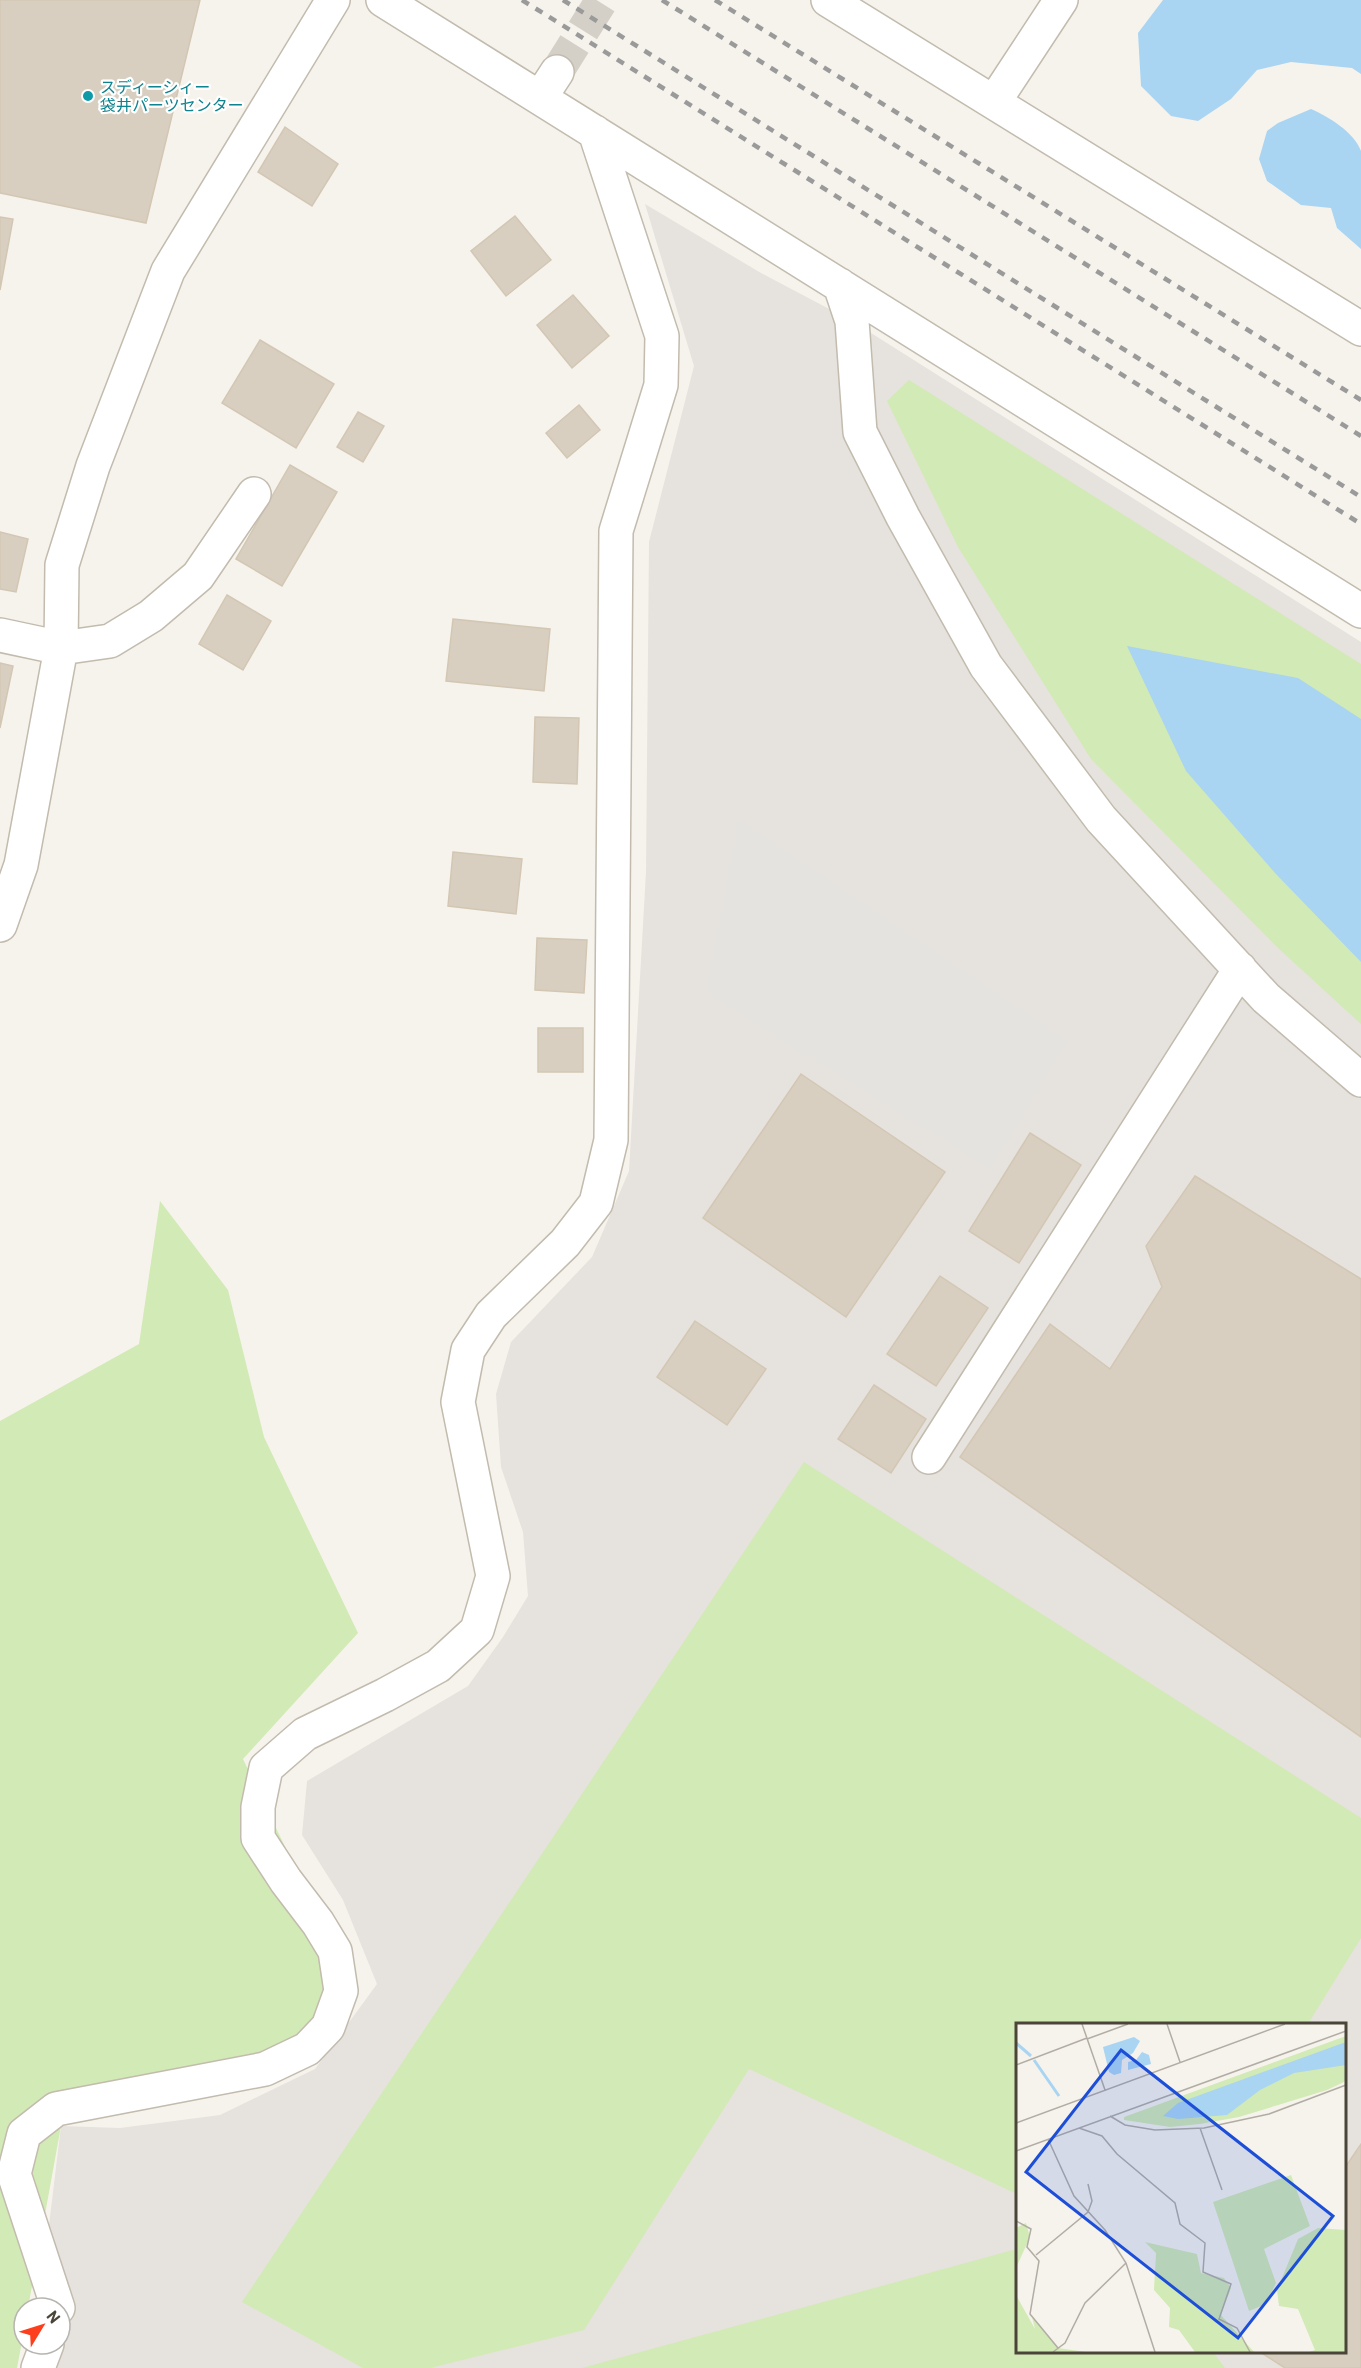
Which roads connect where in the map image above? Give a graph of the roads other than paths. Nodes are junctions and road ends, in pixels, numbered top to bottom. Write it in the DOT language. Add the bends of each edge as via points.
graph roads {
  1 [pos="333,0"];
  2 [pos="383,0"];
  3 [pos="828,0"];
  4 [pos="1061,0"];
  5 [pos="994,102"];
  6 [pos="596,132"];
  7 [pos="840,285"];
  8 [pos="1361,330"];
  9 [pos="254,494"];
  10 [pos="1361,611"];
  11 [pos="0,635"];
  12 [pos="61,648"];
  13 [pos="0,924"];
  14 [pos="1240,969"];
  15 [pos="1361,1080"];
  16 [pos="929,1457"];
  17 [pos="54,2296"];
  1 -- 12 [label="street" via="168,271 93,466 62,565"];
  2 -- 6 [label="street" via="549,85"];
  3 -- 5 [label="street"];
  4 -- 5 [label="street"];
  5 -- 8 [label="street"];
  6 -- 7 [label="street"];
  6 -- 17 [label="street" via="662,336 661,385 616,531 611,1140 596,1203 566,1243 491,1315 468,1350 458,1402 493,1576 477,1630 438,1666 305,1734 266,1768 258,1807 258,1838 335,1951 341,1991 328,2027 307,2049 266,2069 56,2109 24,2134 14,2174"];
  7 -- 10 [label="street"];
  7 -- 14 [label="street" via="852,321 860,432 986,666 1101,819"];
  9 -- 12 [label="street" via="198,576 151,616 110,641"];
  11 -- 12 [label="street"];
  12 -- 13 [label="street" via="21,865"];
  14 -- 15 [label="street" via="1266,998"];
  14 -- 16 [label="street"];
}
